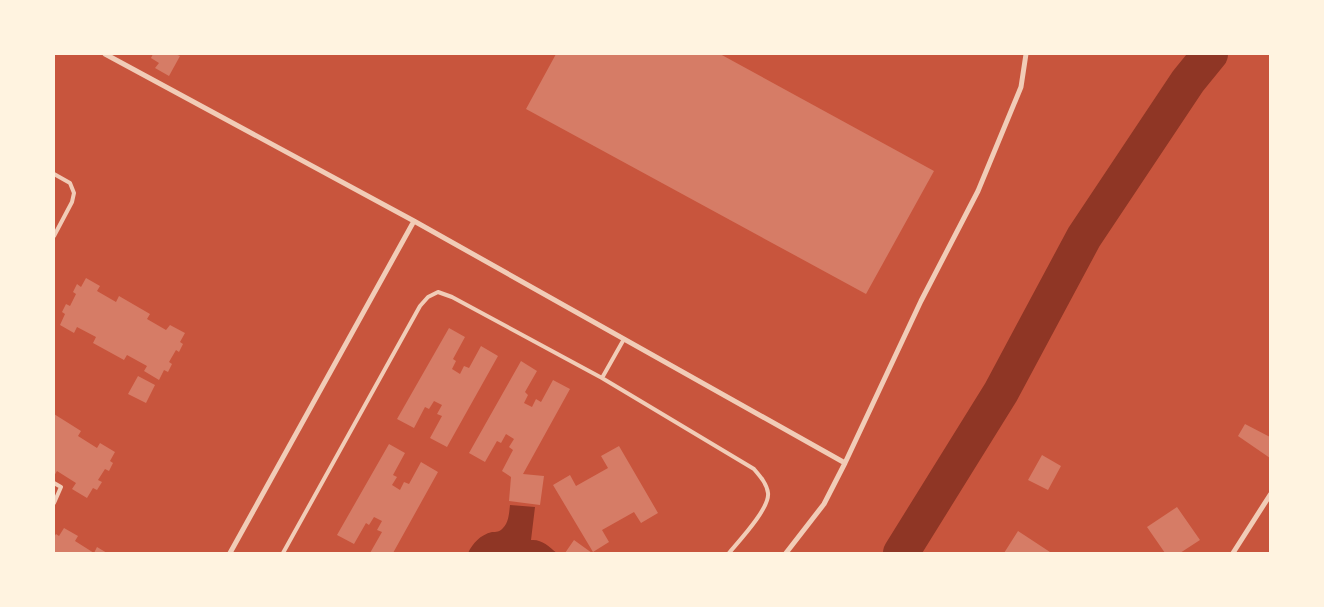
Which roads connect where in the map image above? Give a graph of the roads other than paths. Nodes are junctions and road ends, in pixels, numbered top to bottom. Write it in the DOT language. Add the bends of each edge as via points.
graph roads {
  1 [pos="105,54"];
  2 [pos="1026,54"];
  3 [pos="54,174"];
  4 [pos="414,221"];
  5 [pos="54,236"];
  6 [pos="624,339"];
  7 [pos="602,378"];
  8 [pos="845,463"];
  9 [pos="54,483"];
  10 [pos="1270,495"];
  11 [pos="54,502"];
  12 [pos="230,553"];
  13 [pos="283,553"];
  14 [pos="729,553"];
  15 [pos="786,553"];
  16 [pos="1234,553"];
  1 -- 4 [label="street"];
  2 -- 8 [label="street" via="1021,87 978,191 921,301"];
  3 -- 5 [label="lane" via="70,183 74,193"];
  4 -- 6 [label="street"];
  4 -- 12 [label="street"];
  6 -- 7 [label="lane"];
  6 -- 8 [label="street"];
  7 -- 13 [label="lane" via="452,297 438,292 428,297 420,306"];
  7 -- 14 [label="lane" via="754,469 763,479 768,494 765,508"];
  8 -- 15 [label="street" via="824,504"];
  9 -- 11 [label="lane" via="61,487"];
  10 -- 16 [label="street"];
}
